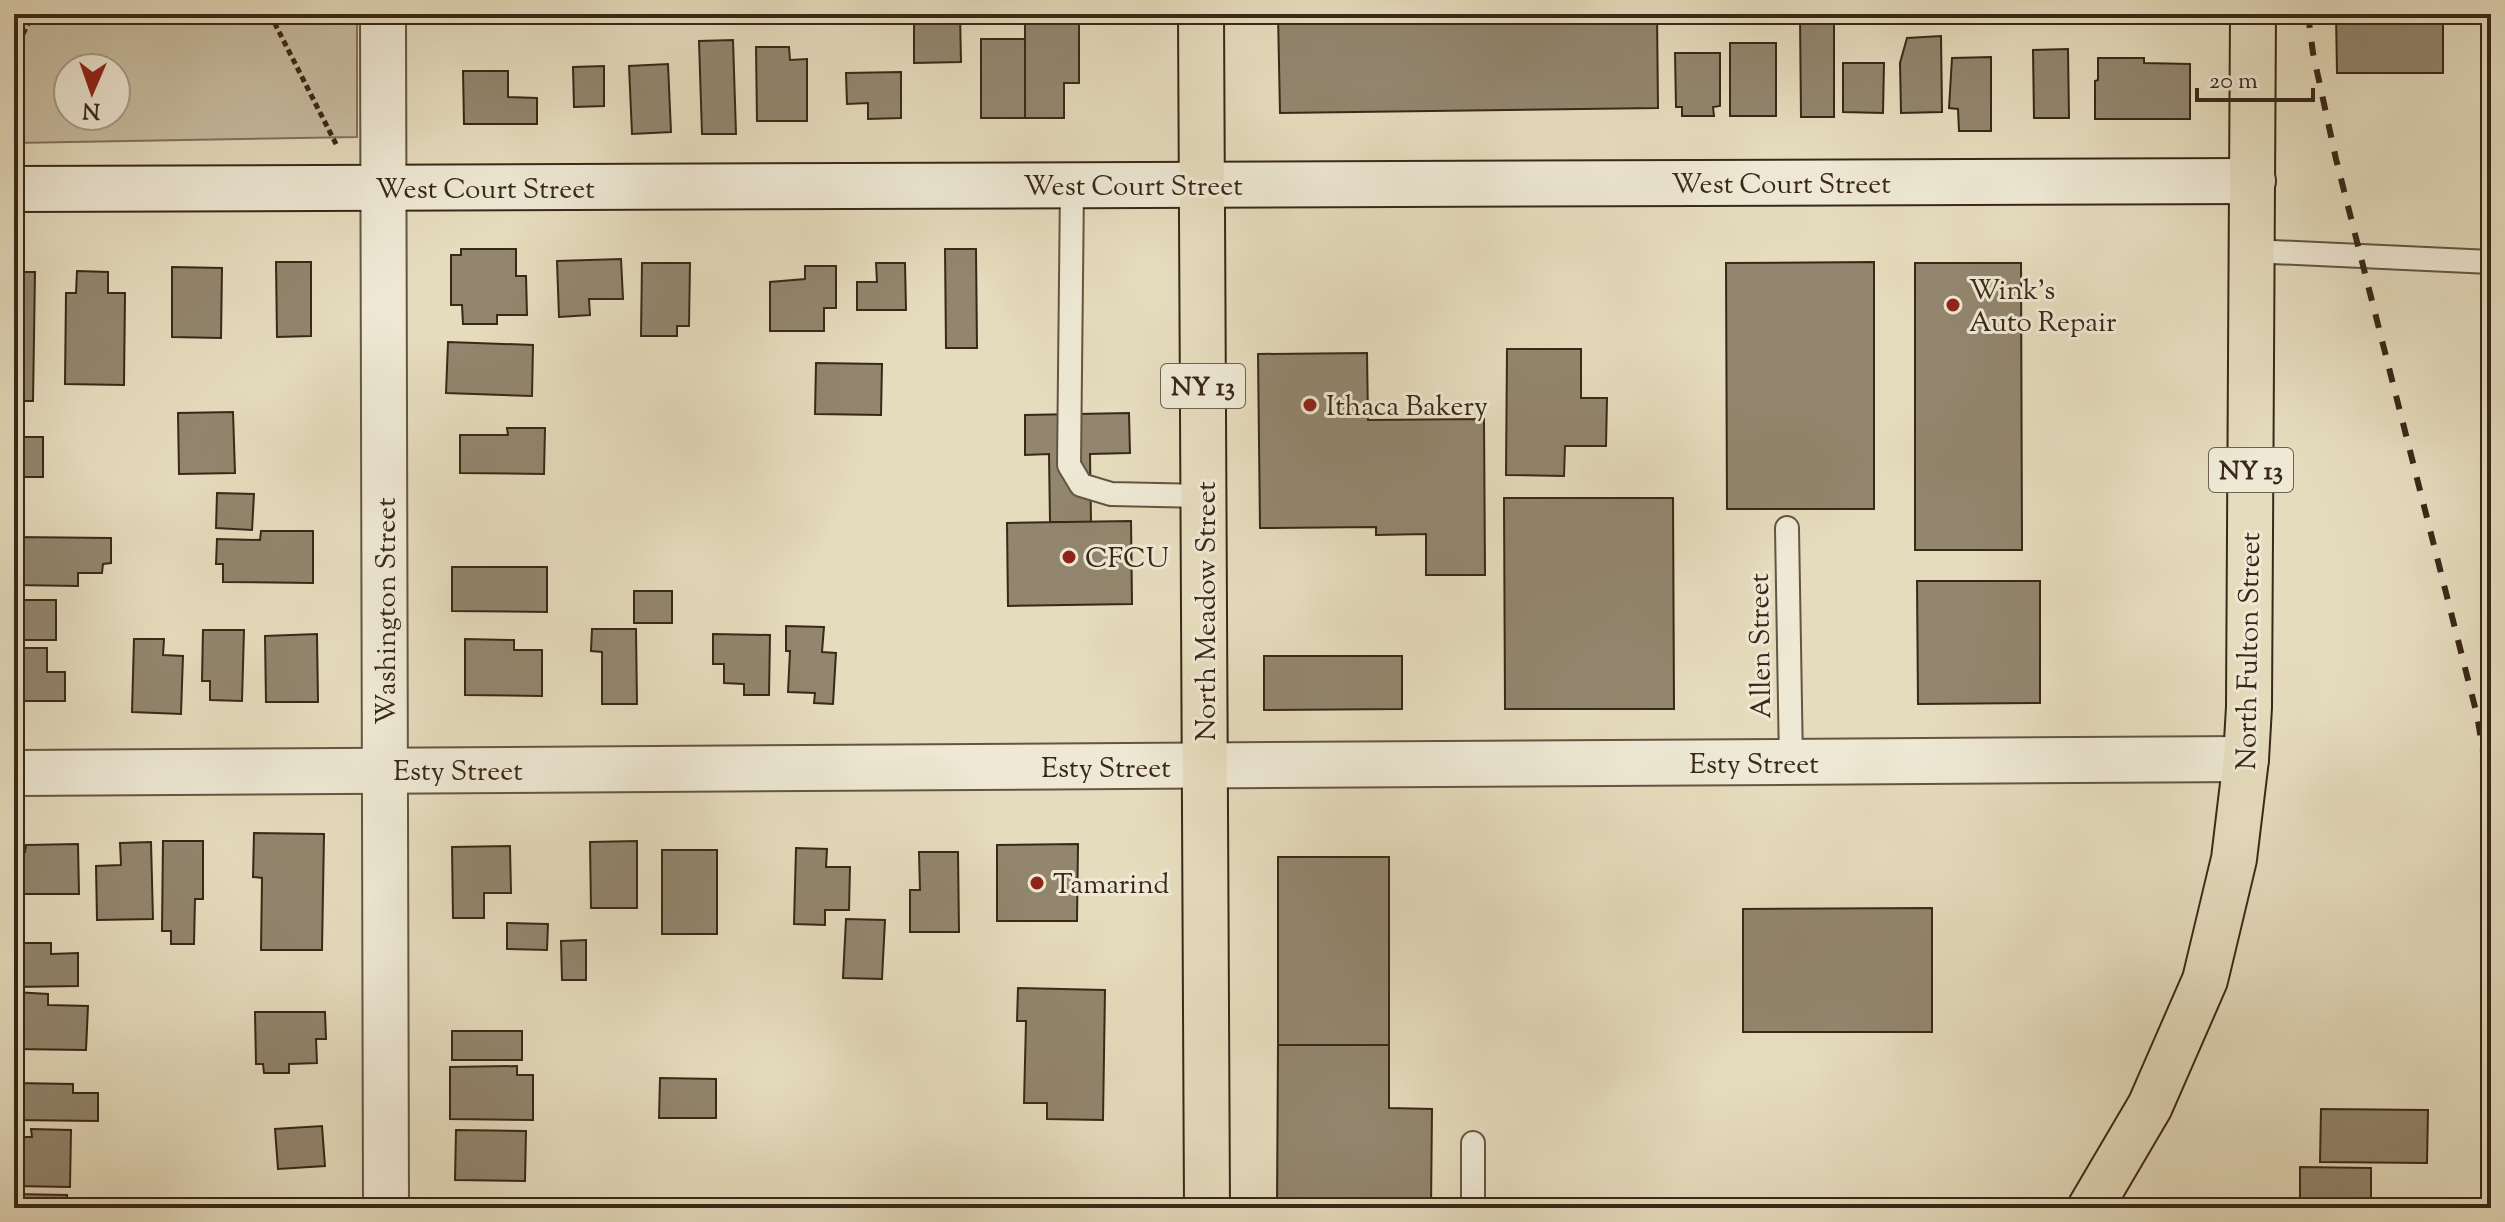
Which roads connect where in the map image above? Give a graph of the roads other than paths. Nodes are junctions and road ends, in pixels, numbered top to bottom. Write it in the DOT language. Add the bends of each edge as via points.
graph roads {
  1 [pos="383,14"];
  2 [pos="1201,14"];
  3 [pos="2253,14"];
  4 [pos="2253,181"];
  5 [pos="1202,185"];
  6 [pos="1072,186"];
  7 [pos="384,188"];
  8 [pos="14,189"];
  9 [pos="2252,251"];
  10 [pos="2491,262"];
  11 [pos="1204,496"];
  12 [pos="1787,528"];
  13 [pos="2246,759"];
  14 [pos="1791,763"];
  15 [pos="1206,767"];
  16 [pos="386,770"];
  17 [pos="14,773"];
  18 [pos="1473,1143"];
  19 [pos="386,1208"];
  20 [pos="1207,1208"];
  21 [pos="1473,1208"];
  22 [pos="2090,1208"];
  1 -- 7 [label="street, Washington Street"];
  2 -- 5 [label="highway, North Meadow Street / NY 13"];
  3 -- 4 [label="highway, North Fulton Street / NY 13"];
  4 -- 5 [label="street, West Court Street"];
  4 -- 9 [label="highway, North Fulton Street / NY 13"];
  5 -- 6 [label="street, West Court Street"];
  5 -- 11 [label="highway, North Meadow Street / NY 13"];
  6 -- 7 [label="street, West Court Street"];
  6 -- 11 [label="lane" via="1069,465 1081,485 1111,494"];
  7 -- 8 [label="street, West Court Street"];
  7 -- 16 [label="street, Washington Street"];
  9 -- 10 [label="lane"];
  9 -- 13 [label="highway, North Fulton Street / NY 13"];
  11 -- 15 [label="highway, North Meadow Street / NY 13"];
  12 -- 14 [label="lane, Allen Street"];
  13 -- 14 [label="street, Esty Street"];
  13 -- 22 [label="highway, North Fulton Street / NY 13" via="2234,859 2205,980 2150,1106"];
  14 -- 15 [label="street, Esty Street"];
  15 -- 16 [label="street, Esty Street"];
  15 -- 20 [label="highway, North Meadow Street / NY 13"];
  16 -- 17 [label="street, Esty Street"];
  16 -- 19 [label="street, Washington Street"];
  18 -- 21 [label="lane"];
}
